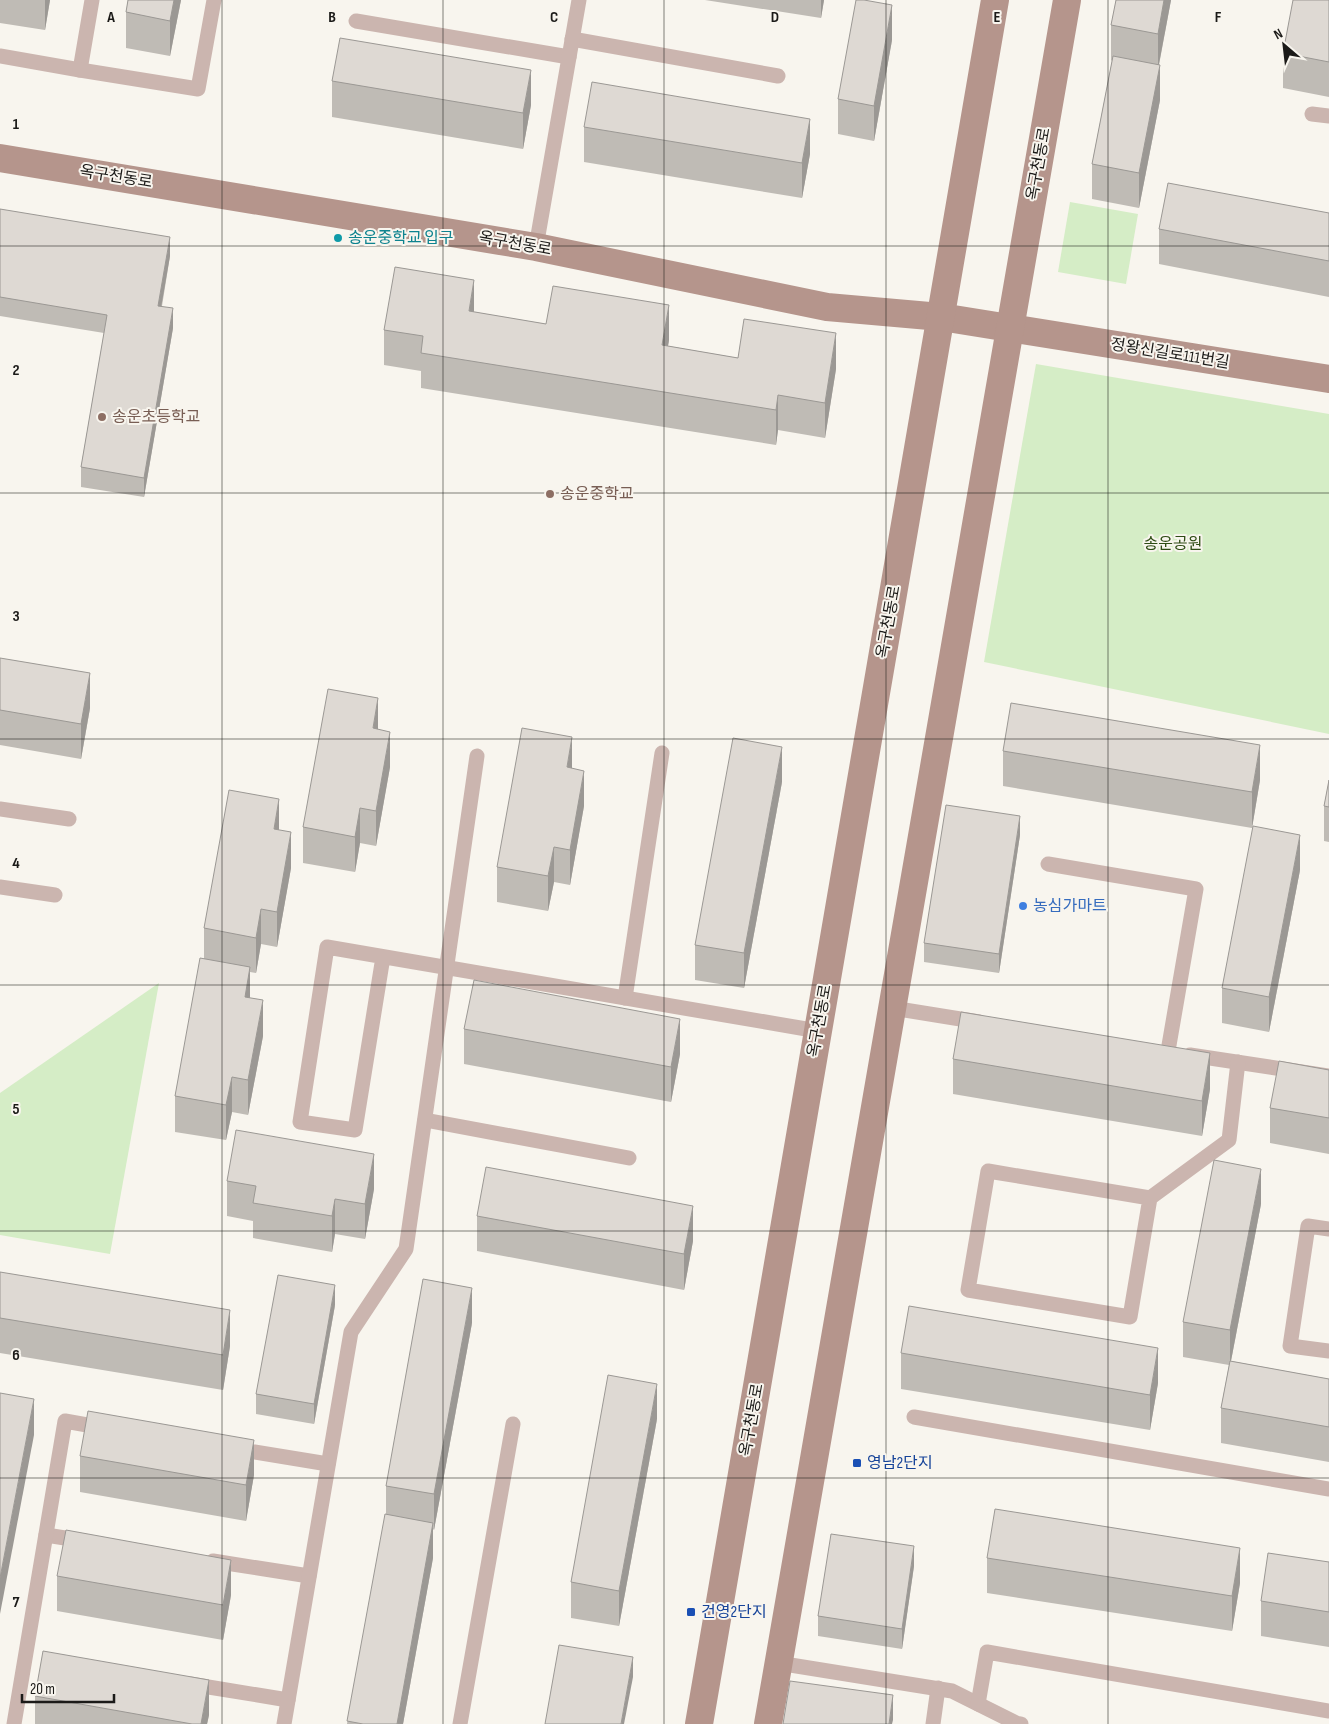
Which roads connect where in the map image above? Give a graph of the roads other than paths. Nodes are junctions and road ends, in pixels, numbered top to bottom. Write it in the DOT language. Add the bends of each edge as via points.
graph roads {
  1 [pos="92,0"];
  2 [pos="214,0"];
  3 [pos="579,0"];
  4 [pos="995,0"];
  5 [pos="1067,0"];
  6 [pos="356,21"];
  7 [pos="572,39"];
  8 [pos="0,56"];
  9 [pos="570,57"];
  10 [pos="80,70"];
  11 [pos="778,76"];
  12 [pos="1312,114"];
  13 [pos="1329,116"];
  14 [pos="0,158"];
  15 [pos="536,247"];
  16 [pos="941,318"];
  17 [pos="1010,329"];
  18 [pos="1329,380"];
  19 [pos="662,753"];
  20 [pos="477,756"];
  21 [pos="0,809"];
  22 [pos="69,819"];
  23 [pos="1048,864"];
  24 [pos="0,887"];
  25 [pos="55,895"];
  26 [pos="382,957"];
  27 [pos="447,968"];
  28 [pos="625,998"];
  29 [pos="892,1008"];
  30 [pos="996,1025"];
  31 [pos="818,1030"];
  32 [pos="1238,1062"];
  33 [pos="1329,1076"];
  34 [pos="425,1120"];
  35 [pos="629,1158"];
  36 [pos="1150,1198"];
  37 [pos="1329,1229"];
  38 [pos="1329,1351"];
  39 [pos="914,1417"];
  40 [pos="513,1424"];
  41 [pos="114,1429"];
  42 [pos="221,1447"];
  43 [pos="328,1464"];
  44 [pos="1329,1489"];
  45 [pos="46,1535"];
  46 [pos="95,1542"];
  47 [pos="202,1559"];
  48 [pos="309,1576"];
  49 [pos="778,1663"];
  50 [pos="171,1681"];
  51 [pos="938,1688"];
  52 [pos="288,1700"];
  53 [pos="978,1704"];
  54 [pos="1329,1711"];
  55 [pos="994,1718"];
  56 [pos="14,1724"];
  57 [pos="284,1724"];
  58 [pos="460,1724"];
  59 [pos="699,1724"];
  60 [pos="768,1724"];
  61 [pos="933,1724"];
  62 [pos="1021,1724"];
  1 -- 10 [label="lane"];
  2 -- 10 [label="lane" via="198,89"];
  3 -- 7 [label="lane"];
  4 -- 16 [label="street, 옥구천동로"];
  5 -- 17 [label="street, 옥구천동로"];
  6 -- 9 [label="lane"];
  7 -- 9 [label="lane"];
  7 -- 11 [label="lane"];
  8 -- 10 [label="lane"];
  9 -- 15 [label="lane"];
  12 -- 13 [label="lane"];
  14 -- 15 [label="street, 옥구천동로"];
  15 -- 16 [label="street, 옥구천동로" via="826,307"];
  16 -- 17 [label="street, 옥구천동로"];
  16 -- 31 [label="street, 옥구천동로"];
  17 -- 18 [label="street, 정왕신길로111번길"];
  17 -- 29 [label="street, 옥구천동로"];
  19 -- 28 [label="lane"];
  20 -- 27 [label="lane"];
  21 -- 22 [label="lane"];
  23 -- 32 [label="lane" via="1196,889 1163,1051"];
  24 -- 25 [label="lane"];
  26 -- 26 [label="lane" via="355,1130 300,1122 327,947"];
  26 -- 27 [label="lane"];
  27 -- 28 [label="lane"];
  27 -- 34 [label="lane"];
  28 -- 31 [label="lane"];
  29 -- 30 [label="lane"];
  29 -- 49 [label="street, 옥구천동로"];
  31 -- 59 [label="street, 옥구천동로"];
  32 -- 33 [label="lane"];
  32 -- 36 [label="lane" via="1229,1140"];
  34 -- 35 [label="lane"];
  34 -- 43 [label="lane" via="406,1249 351,1332"];
  36 -- 36 [label="lane" via="1130,1317 968,1290 988,1171"];
  37 -- 38 [label="lane" via="1308,1226 1290,1346"];
  39 -- 44 [label="lane"];
  40 -- 58 [label="lane"];
  41 -- 45 [label="lane" via="65,1421"];
  42 -- 43 [label="lane"];
  43 -- 48 [label="lane"];
  45 -- 46 [label="lane"];
  45 -- 56 [label="lane" via="30,1659"];
  47 -- 48 [label="lane"];
  48 -- 52 [label="lane"];
  49 -- 51 [label="lane"];
  49 -- 60 [label="street, 옥구천동로"];
  50 -- 52 [label="lane"];
  51 -- 53 [label="lane"];
  51 -- 61 [label="lane"];
  52 -- 57 [label="lane"];
  53 -- 54 [label="lane" via="987,1652"];
  53 -- 55 [label="lane"];
  55 -- 62 [label="lane"];
}
